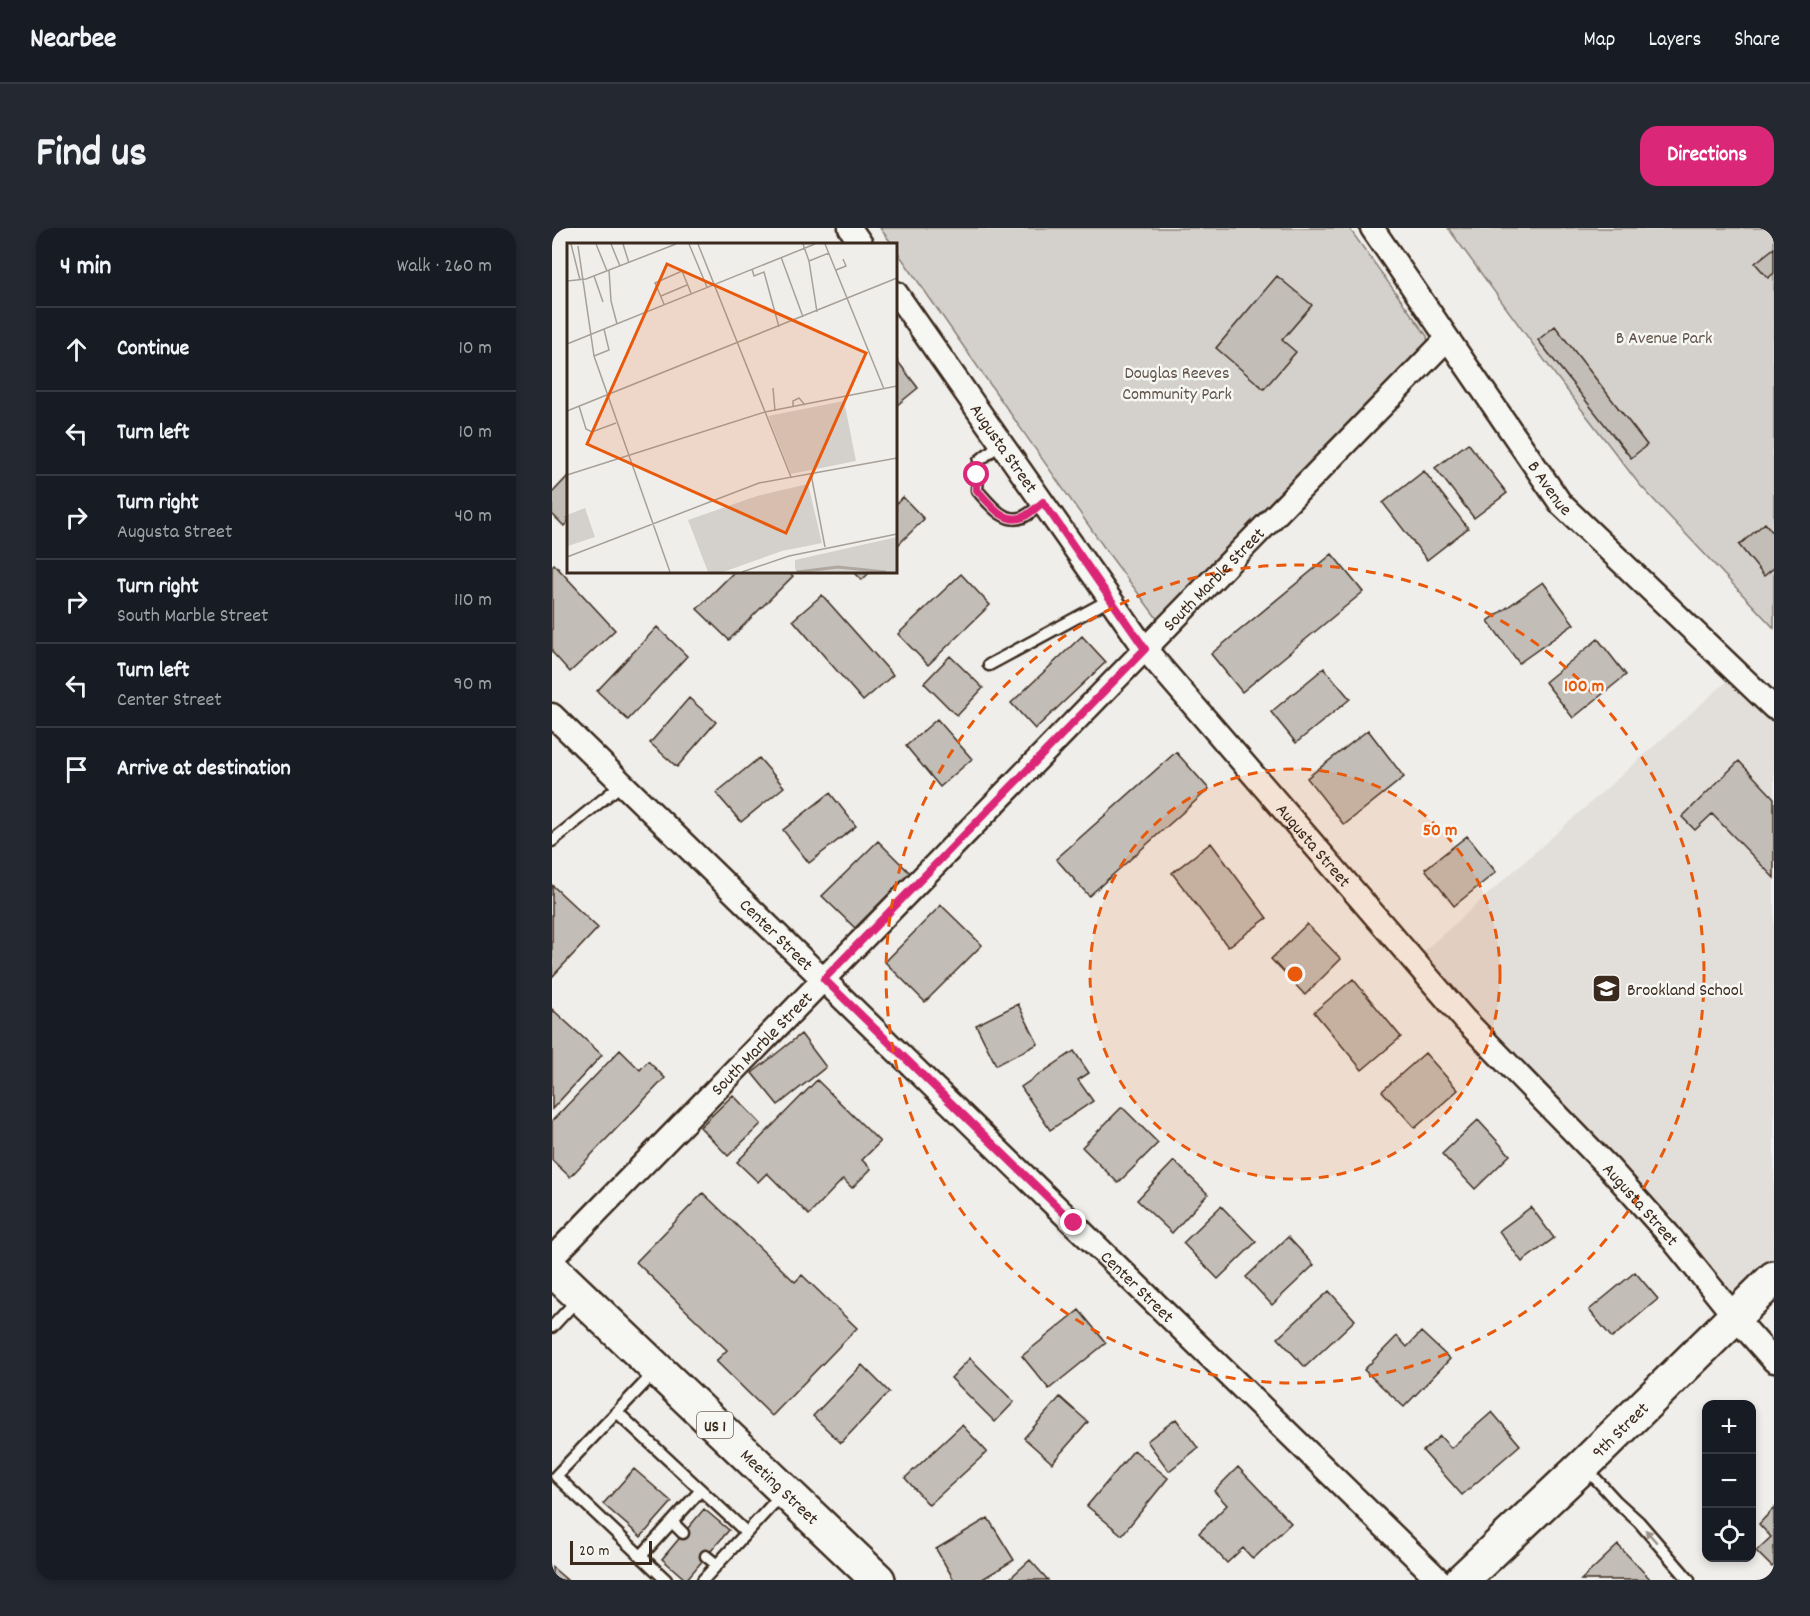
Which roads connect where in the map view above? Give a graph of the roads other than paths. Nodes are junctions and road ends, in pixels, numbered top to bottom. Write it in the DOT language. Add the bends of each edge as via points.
graph roads {
  1 [pos="850,228"];
  2 [pos="1377,230"];
  3 [pos="860,243"];
  4 [pos="897,294"];
  5 [pos="1447,339"];
  6 [pos="1001,443"];
  7 [pos="1043,502"];
  8 [pos="1111,599"];
  9 [pos="1145,649"];
  10 [pos="989,665"];
  11 [pos="1774,708"];
  12 [pos="552,715"];
  13 [pos="622,784"];
  14 [pos="552,841"];
  15 [pos="824,979"];
  16 [pos="552,1258"];
  17 [pos="552,1269"];
  18 [pos="1774,1278"];
  19 [pos="581,1296"];
  20 [pos="1735,1317"];
  21 [pos="552,1327"];
  22 [pos="1774,1361"];
  23 [pos="657,1370"];
  24 [pos="618,1413"];
  25 [pos="1584,1465"];
  26 [pos="701,1490"];
  27 [pos="785,1491"];
  28 [pos="672,1522"];
  29 [pos="746,1532"];
  30 [pos="683,1533"];
  31 [pos="641,1556"];
  32 [pos="706,1556"];
  33 [pos="717,1564"];
  34 [pos="666,1580"];
  35 [pos="703,1580"];
  36 [pos="878,1580"];
  37 [pos="1439,1580"];
  38 [pos="1462,1580"];
  39 [pos="1689,1580"];
  1 -- 3 [label="street"];
  2 -- 5 [label="street, B Avenue"];
  4 -- 6 [label="street, Augusta Street"];
  5 -- 9 [label="street, South Marble Street"];
  5 -- 11 [label="street, B Avenue" via="1561,504"];
  6 -- 7 [label="street, Augusta Street"];
  6 -- 7 [label="lane" via="979,461 977,490 995,510 1011,519 1023,517"];
  7 -- 8 [label="street, Augusta Street"];
  8 -- 9 [label="street, Augusta Street"];
  8 -- 10 [label="lane"];
  9 -- 15 [label="street, South Marble Street"];
  9 -- 20 [label="street, Augusta Street" via="1464,1018 1610,1169"];
  12 -- 13 [label="street, Center Street"];
  13 -- 14 [label="lane"];
  13 -- 15 [label="street, Center Street"];
  15 -- 16 [label="street, South Marble Street"];
  15 -- 37 [label="street, Center Street"];
  17 -- 19 [label="main road, Meeting Street / US 1"];
  18 -- 20 [label="main road, 9th Street"];
  19 -- 21 [label="lane"];
  19 -- 23 [label="main road, Meeting Street / US 1"];
  20 -- 22 [label="street, Augusta Street"];
  20 -- 25 [label="main road, 9th Street"];
  23 -- 24 [label="lane"];
  23 -- 27 [label="main road, Meeting Street / US 1"];
  24 -- 26 [label="lane"];
  24 -- 31 [label="lane" via="556,1476"];
  25 -- 38 [label="main road, 9th Street"];
  39 -- 25 [label="lane, one-way"];
  26 -- 28 [label="lane"];
  26 -- 29 [label="lane"];
  27 -- 29 [label="lane"];
  27 -- 36 [label="main road, Meeting Street / US 1"];
  28 -- 30 [label="lane"];
  28 -- 31 [label="lane"];
  29 -- 33 [label="lane"];
  31 -- 34 [label="lane"];
  32 -- 33 [label="lane"];
  33 -- 35 [label="lane"];
}
